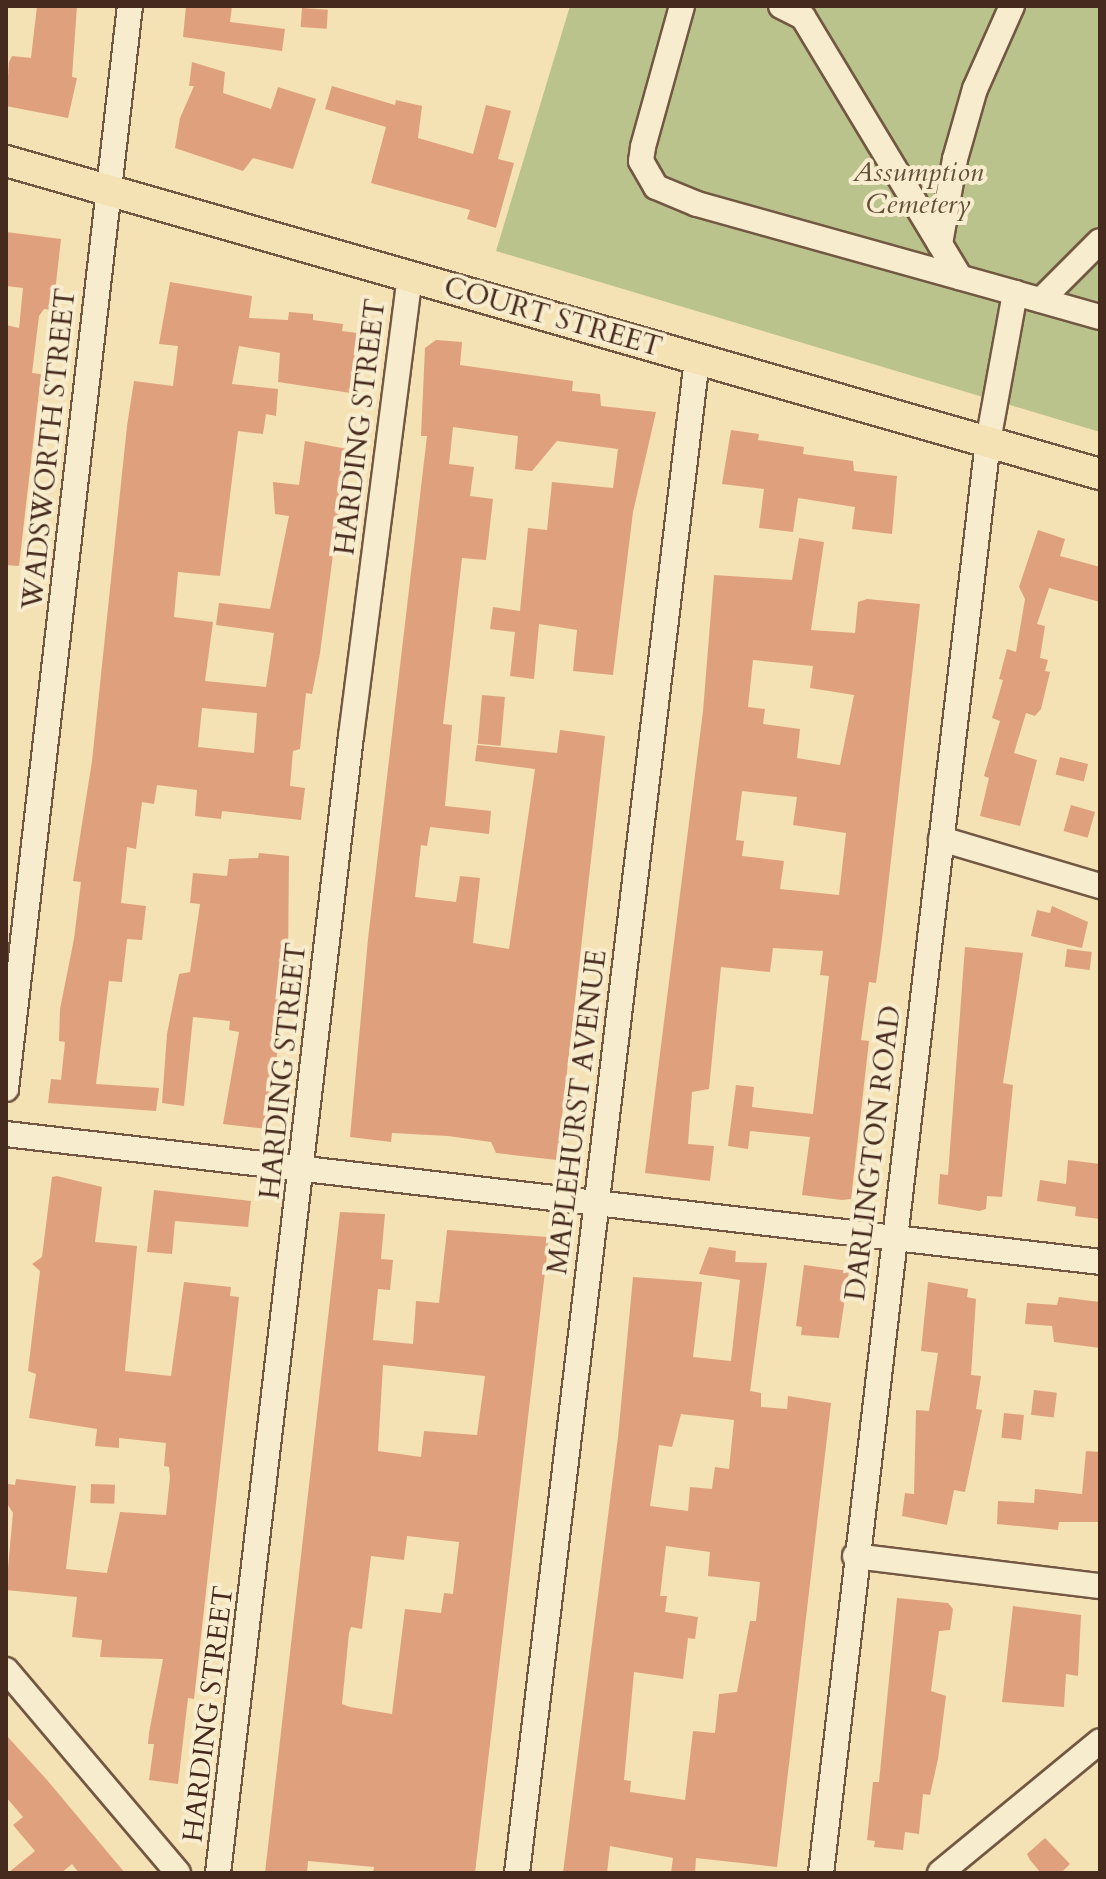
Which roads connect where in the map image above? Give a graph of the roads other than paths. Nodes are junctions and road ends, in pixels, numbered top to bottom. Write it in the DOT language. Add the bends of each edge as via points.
graph roads {
  1 [pos="130,6"];
  2 [pos="682,6"];
  3 [pos="1012,6"];
  4 [pos="798,10"];
  5 [pos="6,161"];
  6 [pos="108,190"];
  7 [pos="1100,241"];
  8 [pos="940,244"];
  9 [pos="410,276"];
  10 [pos="960,277"];
  11 [pos="1015,293"];
  12 [pos="1041,300"];
  13 [pos="1100,317"];
  14 [pos="697,358"];
  15 [pos="988,441"];
  16 [pos="1100,474"];
  17 [pos="941,839"];
  18 [pos="1100,886"];
  19 [pos="6,1089"];
  20 [pos="6,1134"];
  21 [pos="302,1170"];
  22 [pos="596,1205"];
  23 [pos="893,1239"];
  24 [pos="1100,1262"];
  25 [pos="855,1556"];
  26 [pos="1100,1586"];
  27 [pos="6,1670"];
  28 [pos="1100,1741"];
  29 [pos="178,1873"];
  30 [pos="218,1873"];
  31 [pos="517,1873"];
  32 [pos="821,1873"];
  33 [pos="940,1873"];
  1 -- 6 [label="street, WADSWORTH STREET"];
  2 -- 10 [label="street" via="643,147 641,161 656,187 697,204"];
  3 -- 8 [label="street" via="975,89 955,159"];
  4 -- 8 [label="street"];
  5 -- 6 [label="main road, COURT STREET"];
  6 -- 9 [label="main road, COURT STREET"];
  6 -- 19 [label="street, WADSWORTH STREET"];
  7 -- 12 [label="street"];
  8 -- 10 [label="street"];
  9 -- 14 [label="main road, COURT STREET"];
  9 -- 21 [label="street, HARDING STREET"];
  10 -- 11 [label="street"];
  11 -- 12 [label="street"];
  11 -- 15 [label="street, DARLINGTON ROAD"];
  12 -- 13 [label="street"];
  14 -- 15 [label="main road, COURT STREET"];
  14 -- 22 [label="street, MAPLEHURST AVENUE"];
  15 -- 16 [label="main road, COURT STREET"];
  15 -- 17 [label="street, DARLINGTON ROAD"];
  17 -- 18 [label="street"];
  17 -- 23 [label="street, DARLINGTON ROAD"];
  20 -- 21 [label="street"];
  21 -- 22 [label="street"];
  21 -- 30 [label="street, HARDING STREET"];
  22 -- 23 [label="street"];
  22 -- 31 [label="street, MAPLEHURST AVENUE"];
  23 -- 24 [label="street"];
  23 -- 25 [label="street, DARLINGTON ROAD"];
  25 -- 26 [label="street"];
  25 -- 32 [label="street, DARLINGTON ROAD"];
  27 -- 29 [label="street"];
  28 -- 33 [label="street"];
}
